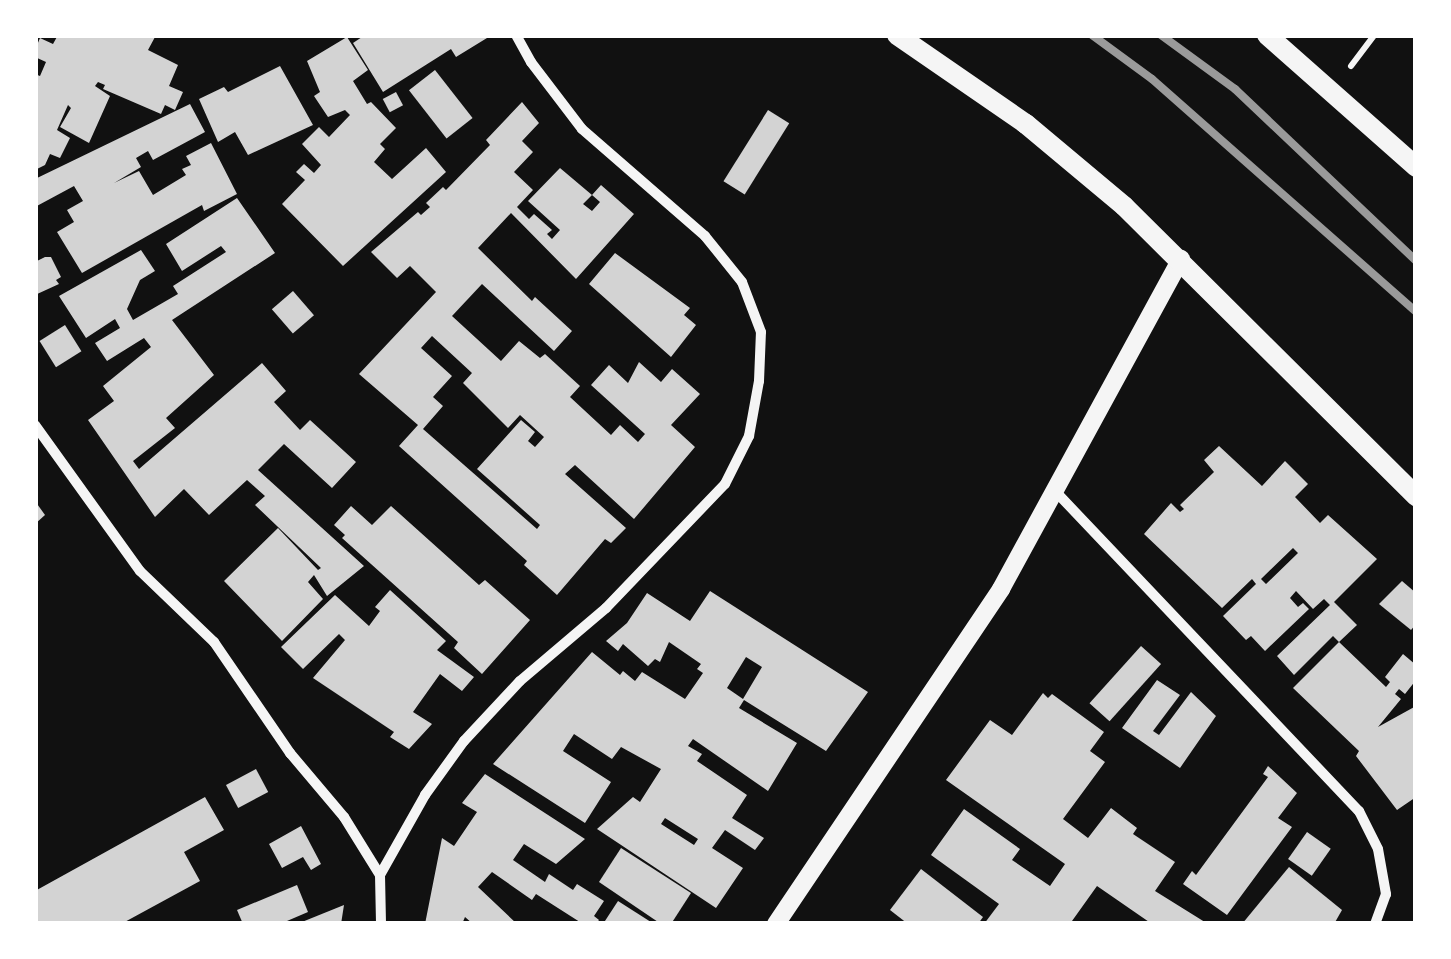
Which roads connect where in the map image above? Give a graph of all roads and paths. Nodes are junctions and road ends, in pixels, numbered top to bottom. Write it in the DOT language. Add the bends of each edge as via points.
graph roads {
  1 [pos="516,35"];
  2 [pos="897,35"];
  3 [pos="1267,35"];
  4 [pos="1416,167"];
  5 [pos="1181,259"];
  6 [pos="35,425"];
  7 [pos="1057,493"];
  8 [pos="1416,496"];
  9 [pos="380,875"];
  10 [pos="381,924"];
  11 [pos="776,924"];
  12 [pos="1375,924"];
  1 -- 9 [label="street" via="582,129 705,236 742,282 760,332 760,381 749,436 725,484 464,741"];
  2 -- 5 [label="main road" via="1026,124"];
  3 -- 4 [label="main road"];
  5 -- 7 [label="street"];
  5 -- 8 [label="main road"];
  6 -- 9 [label="street" via="140,571 214,642"];
  7 -- 11 [label="street" via="980,622"];
  7 -- 12 [label="street" via="1360,811 1378,849 1386,894"];
  9 -- 10 [label="street"];
}
